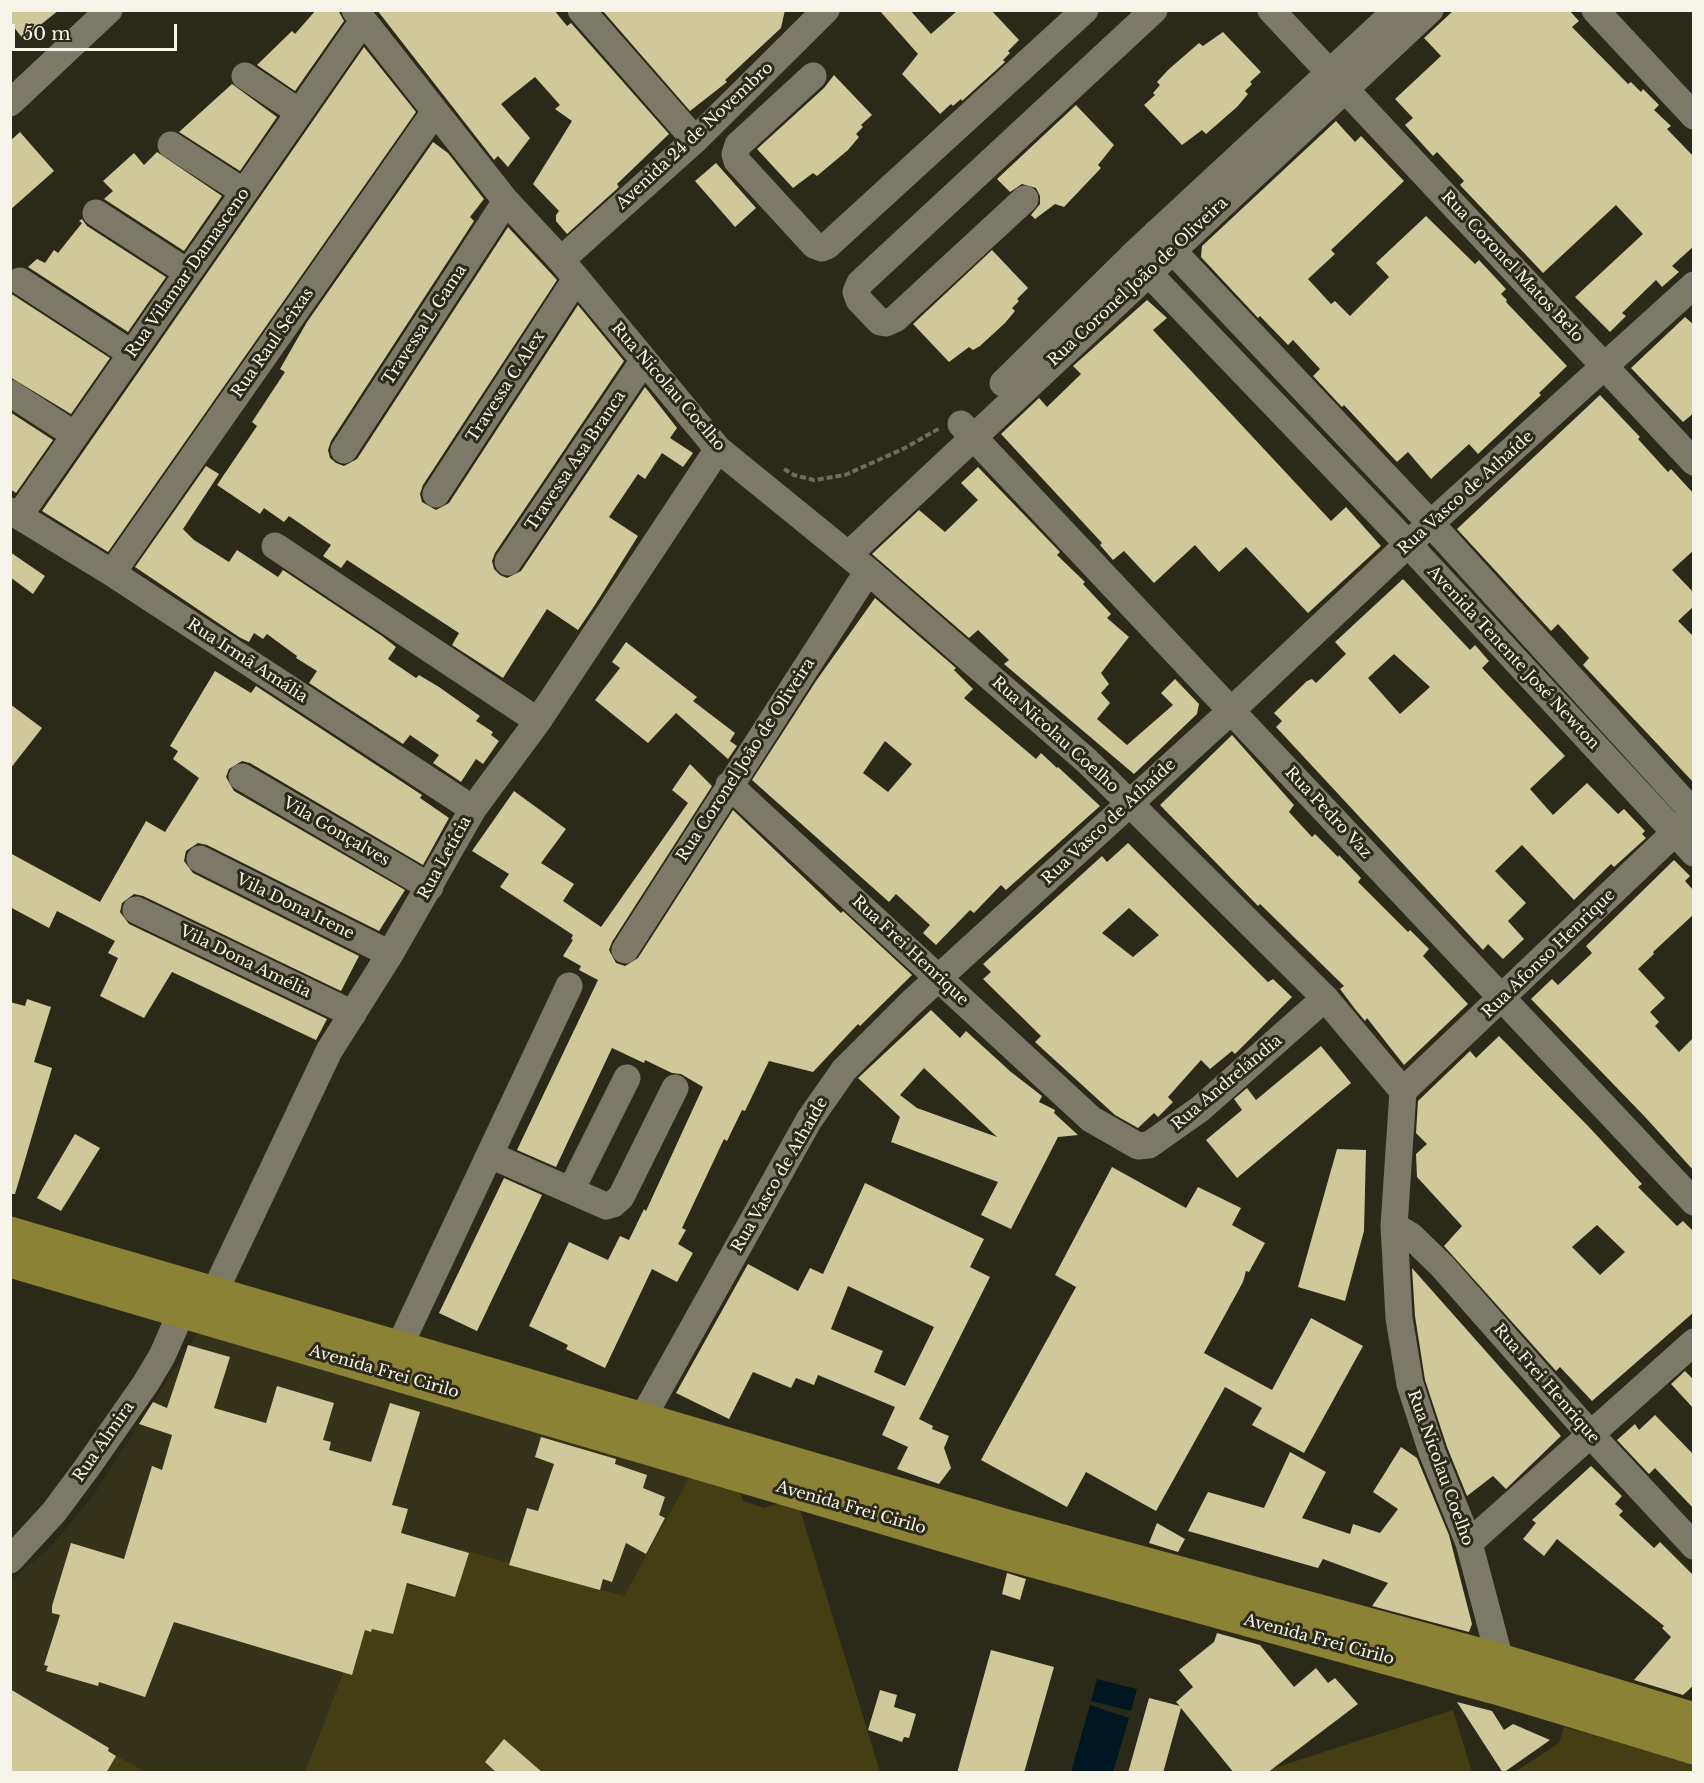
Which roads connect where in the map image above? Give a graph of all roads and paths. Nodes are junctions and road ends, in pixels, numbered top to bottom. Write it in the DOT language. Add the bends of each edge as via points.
graph roads {
  1 [pos="109,10"];
  2 [pos="581,10"];
  3 [pos="1085,10"];
  4 [pos="1154,10"];
  5 [pos="1397,10"];
  6 [pos="1430,10"];
  7 [pos="1595,10"];
  8 [pos="811,15"];
  9 [pos="1284,15"];
  10 [pos="359,16"];
  11 [pos="244,76"];
  12 [pos="813,76"];
  13 [pos="1338,80"];
  14 [pos="10,103"];
  15 [pos="299,112"];
  16 [pos="434,113"];
  17 [pos="1694,116"];
  18 [pos="695,140"];
  19 [pos="171,145"];
  20 [pos="244,192"];
  21 [pos="1025,199"];
  22 [pos="506,201"];
  23 [pos="96,213"];
  24 [pos="1164,241"];
  25 [pos="1140,263"];
  26 [pos="569,269"];
  27 [pos="187,272"];
  28 [pos="20,281"];
  29 [pos="1694,285"];
  30 [pos="132,354"];
  31 [pos="644,360"];
  32 [pos="1605,366"];
  33 [pos="10,393"];
  34 [pos="967,430"];
  35 [pos="75,435"];
  36 [pos="718,448"];
  37 [pos="344,450"];
  38 [pos="1694,462"];
  39 [pos="436,494"];
  40 [pos="15,513"];
  41 [pos="1432,525"];
  42 [pos="1408,544"];
  43 [pos="275,546"];
  44 [pos="850,556"];
  45 [pos="508,562"];
  46 [pos="112,573"];
  47 [pos="1232,710"];
  48 [pos="538,721"];
  49 [pos="242,777"];
  50 [pos="729,784"];
  51 [pos="1129,804"];
  52 [pos="473,808"];
  53 [pos="1687,820"];
  54 [pos="1694,853"];
  55 [pos="200,860"];
  56 [pos="430,887"];
  57 [pos="136,910"];
  58 [pos="625,950"];
  59 [pos="390,954"];
  60 [pos="940,978"];
  61 [pos="569,986"];
  62 [pos="1325,998"];
  63 [pos="1502,1000"];
  64 [pos="353,1014"];
  65 [pos="627,1078"];
  66 [pos="675,1088"];
  67 [pos="1404,1092"];
  68 [pos="1090,1119"];
  69 [pos="489,1155"];
  70 [pos="571,1190"];
  71 [pos="1694,1202"];
  72 [pos="1394,1226"];
  73 [pos="10,1233"];
  74 [pos="10,1262"];
  75 [pos="198,1308"];
  76 [pos="1694,1342"];
  77 [pos="399,1347"];
  78 [pos="637,1432"];
  79 [pos="1592,1436"];
  80 [pos="1469,1544"];
  81 [pos="1694,1546"];
  82 [pos="10,1560"];
  83 [pos="1498,1674"];
  84 [pos="1694,1719"];
  85 [pos="1694,1748"];
  1 -- 14 [label="street"];
  2 -- 18 [label="street"];
  3 -- 12 [label="street" via="822,248 814,245 735,154 738,145"];
  4 -- 21 [label="street" via="860,283 856,292 859,300 879,322 895,319"];
  5 -- 13 [label="street, Rua Coronel João de Oliveira"];
  6 -- 13 [label="street, Rua Coronel João de Oliveira"];
  7 -- 17 [label="street"];
  8 -- 18 [label="street, Avenida 24 de Novembro"];
  9 -- 13 [label="street, Rua Coronel Matos Belo"];
  10 -- 15 [label="street, Rua Vilamar Damasceno"];
  10 -- 16 [label="street, Rua Nicolau Coelho"];
  11 -- 15 [label="street"];
  13 -- 24 [label="street, Rua Coronel João de Oliveira"];
  13 -- 32 [label="street, Rua Coronel Matos Belo"];
  15 -- 20 [label="street, Rua Vilamar Damasceno"];
  16 -- 22 [label="street, Rua Nicolau Coelho"];
  16 -- 46 [label="street, Rua Raul Seixas"];
  18 -- 26 [label="street, Avenida 24 de Novembro"];
  19 -- 20 [label="street"];
  20 -- 27 [label="street, Rua Vilamar Damasceno"];
  22 -- 26 [label="street, Rua Nicolau Coelho"];
  22 -- 37 [label="street, Travessa L Gama"];
  23 -- 27 [label="street"];
  24 -- 25 [label="street, Rua Coronel João de Oliveira"];
  24 -- 41 [label="street, Avenida Tenente José Newton"];
  25 -- 34 [label="street, Rua Coronel João de Oliveira"];
  25 -- 42 [label="street, Avenida Tenente José Newton"];
  26 -- 31 [label="street, Rua Nicolau Coelho"];
  26 -- 39 [label="street, Travessa C Alex"];
  27 -- 30 [label="street, Rua Vilamar Damasceno"];
  28 -- 30 [label="street"];
  29 -- 32 [label="street, Rua Vasco de Athaíde"];
  30 -- 35 [label="street, Rua Vilamar Damasceno"];
  31 -- 36 [label="street, Rua Nicolau Coelho"];
  31 -- 45 [label="street, Travessa Asa Branca"];
  32 -- 38 [label="street, Rua Coronel Matos Belo"];
  32 -- 41 [label="street, Rua Vasco de Athaíde"];
  33 -- 35 [label="street"];
  34 -- 44 [label="street, Rua Coronel João de Oliveira"];
  34 -- 47 [label="street, Rua Pedro Vaz"];
  35 -- 40 [label="street, Rua Vilamar Damasceno"];
  36 -- 44 [label="street, Rua Nicolau Coelho"];
  36 -- 48 [label="street, Rua Letícia"];
  40 -- 46 [label="street, Rua Irmã Amália"];
  41 -- 42 [label="street, Rua Vasco de Athaíde"];
  41 -- 53 [label="street, Avenida Tenente José Newton"];
  42 -- 47 [label="street, Rua Vasco de Athaíde"];
  42 -- 53 [label="street, Avenida Tenente José Newton"];
  43 -- 48 [label="street"];
  44 -- 50 [label="street, Rua Coronel João de Oliveira"];
  44 -- 51 [label="street, Rua Nicolau Coelho" via="1087,761"];
  46 -- 52 [label="street, Rua Irmã Amália"];
  47 -- 51 [label="street, Rua Vasco de Athaíde"];
  47 -- 63 [label="street, Rua Pedro Vaz"];
  48 -- 52 [label="street, Rua Letícia"];
  49 -- 56 [label="street, Vila Gonçalves"];
  50 -- 58 [label="street, Rua Coronel João de Oliveira"];
  50 -- 60 [label="street, Rua Frei Henrique"];
  51 -- 60 [label="street, Rua Vasco de Athaíde"];
  51 -- 62 [label="street, Rua Nicolau Coelho"];
  52 -- 56 [label="street, Rua Letícia"];
  53 -- 54 [label="street, Avenida Tenente José Newton"];
  53 -- 63 [label="street, Rua Afonso Henrique"];
  55 -- 59 [label="street, Vila Dona Irene"];
  56 -- 59 [label="street, Rua Letícia"];
  57 -- 64 [label="street, Vila Dona Amélia"];
  59 -- 64 [label="street, Rua Letícia"];
  60 -- 68 [label="street, Rua Frei Henrique"];
  60 -- 78 [label="street, Rua Vasco de Athaíde" via="844,1070 809,1120"];
  61 -- 69 [label="street"];
  62 -- 67 [label="street, Rua Nicolau Coelho"];
  62 -- 68 [label="street, Rua Andrelándia" via="1200,1109 1149,1145 1138,1146 1124,1140"];
  63 -- 67 [label="street, Rua Afonso Henrique"];
  63 -- 71 [label="street, Rua Pedro Vaz"];
  64 -- 75 [label="street, Rua Letícia" via="329,1051"];
  65 -- 70 [label="street"];
  66 -- 70 [label="street" via="621,1197 606,1206"];
  67 -- 72 [label="street, Rua Nicolau Coelho"];
  69 -- 70 [label="street"];
  69 -- 77 [label="street"];
  72 -- 79 [label="street, Rua Frei Henrique" via="1411,1236 1442,1266"];
  72 -- 80 [label="street, Rua Nicolau Coelho" via="1399,1318 1410,1384"];
  73 -- 75 [label="main road, Avenida Frei Cirilo"];
  74 -- 75 [label="main road, Avenida Frei Cirilo"];
  75 -- 77 [label="main road, Avenida Frei Cirilo"];
  75 -- 78 [label="main road, Avenida Frei Cirilo"];
  75 -- 82 [label="street, Rua Almira" via="54,1512"];
  76 -- 79 [label="street"];
  77 -- 78 [label="main road, Avenida Frei Cirilo"];
  78 -- 83 [label="main road, Avenida Frei Cirilo" via="1004,1525"];
  79 -- 80 [label="street"];
  79 -- 81 [label="street, Rua Frei Henrique"];
  80 -- 83 [label="street, Rua Nicolau Coelho"];
  83 -- 84 [label="main road, Avenida Frei Cirilo"];
  83 -- 85 [label="main road, Avenida Frei Cirilo"];
}
